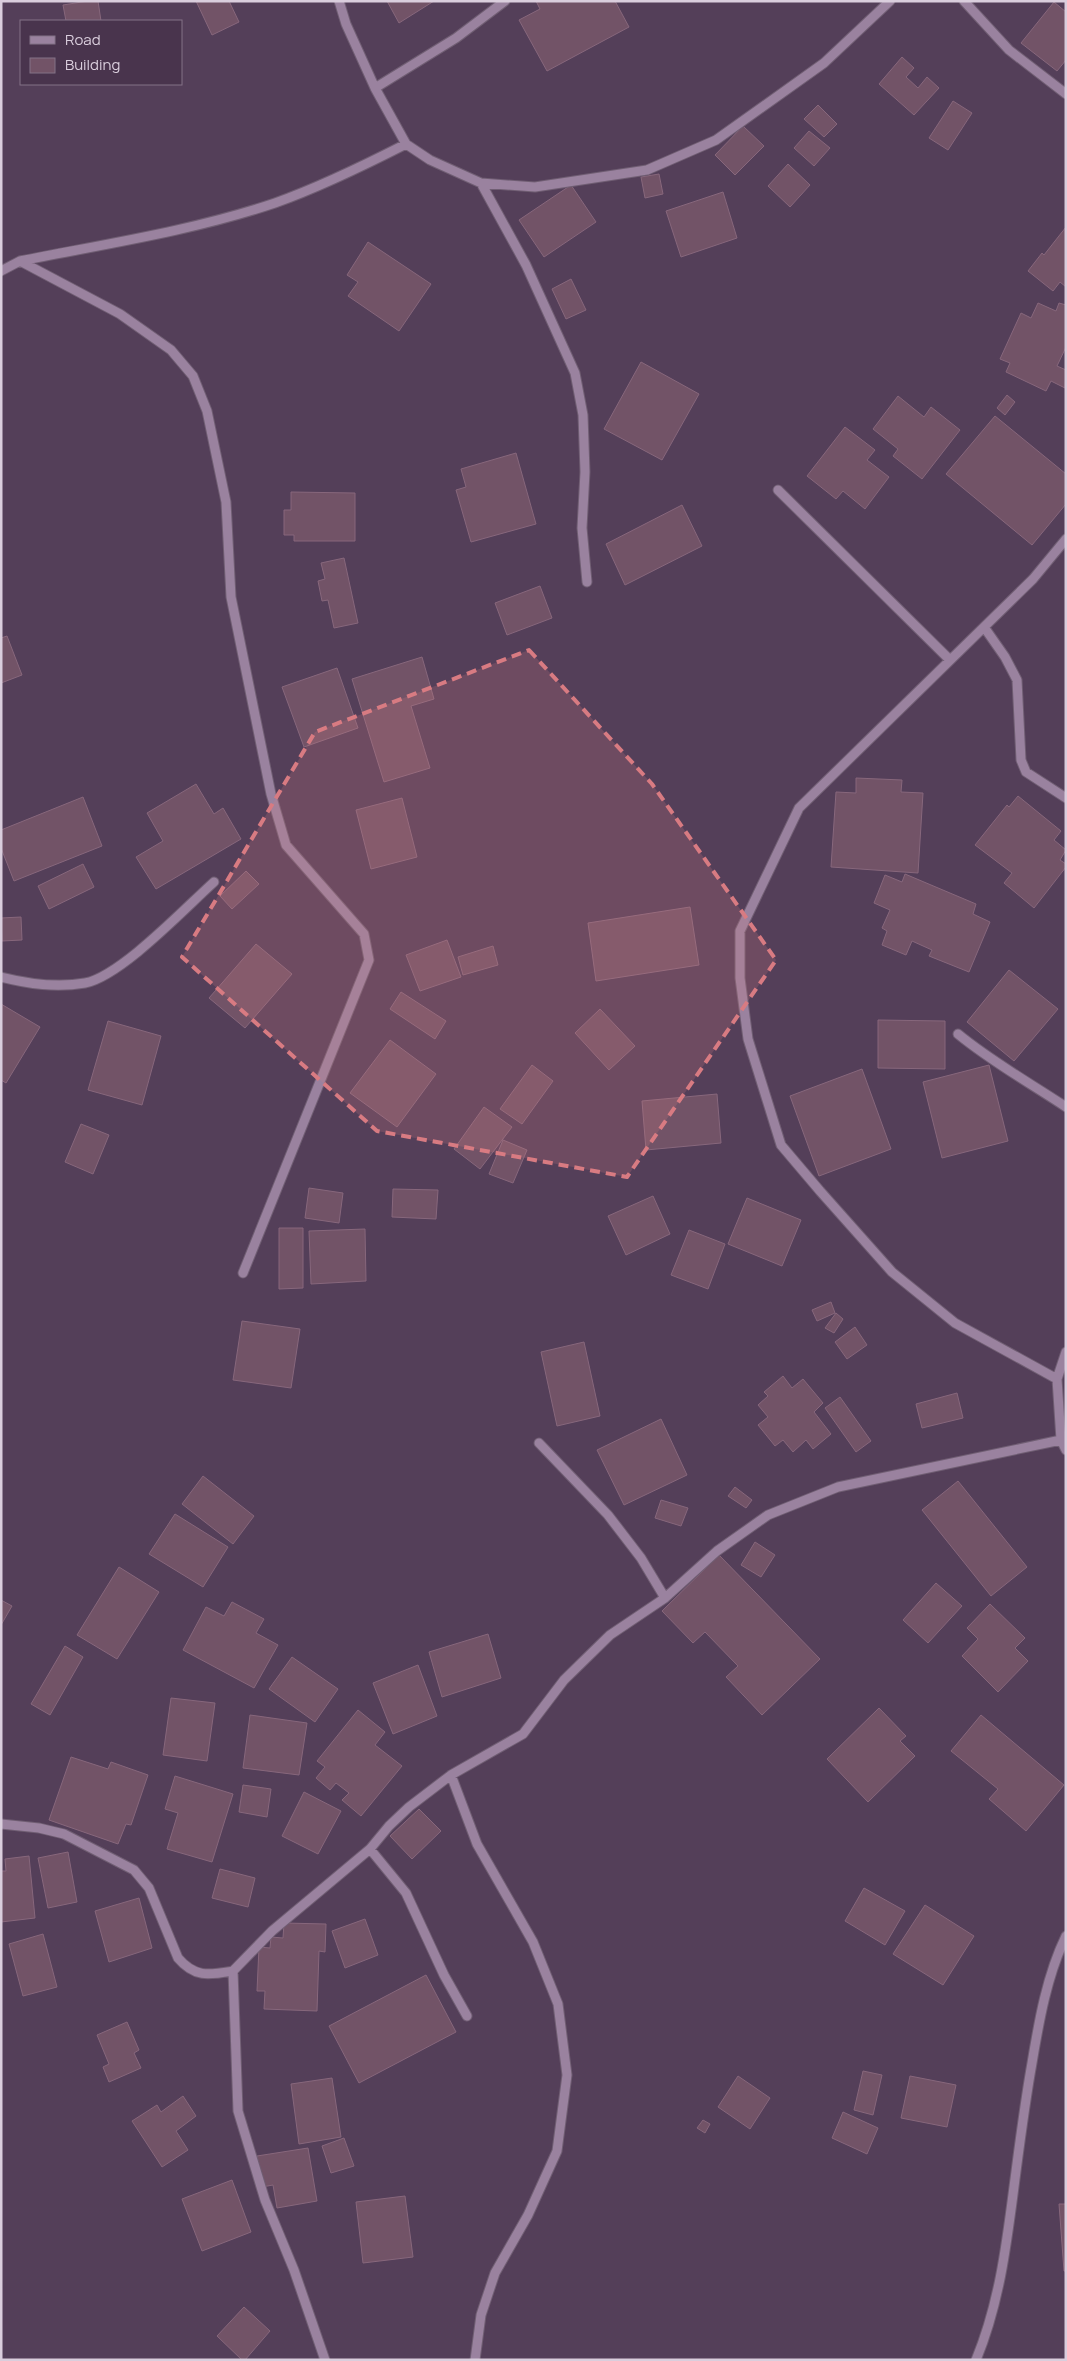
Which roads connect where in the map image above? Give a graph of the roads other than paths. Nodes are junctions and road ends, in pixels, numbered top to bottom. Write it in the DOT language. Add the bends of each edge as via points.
graph roads {
  1 [pos="339,1"];
  2 [pos="506,1"];
  3 [pos="890,1"];
  4 [pos="964,1"];
  5 [pos="375,88"];
  6 [pos="1066,94"];
  7 [pos="406,144"];
  8 [pos="481,183"];
  9 [pos="20,261"];
  10 [pos="1,271"];
  11 [pos="778,490"];
  12 [pos="1066,539"];
  13 [pos="587,582"];
  14 [pos="984,628"];
  15 [pos="950,660"];
  16 [pos="1066,798"];
  17 [pos="214,882"];
  18 [pos="1,977"];
  19 [pos="958,1034"];
  20 [pos="1066,1107"];
  21 [pos="243,1273"];
  22 [pos="1066,1352"];
  23 [pos="1057,1379"];
  24 [pos="1061,1440"];
  25 [pos="539,1443"];
  26 [pos="1066,1450"];
  27 [pos="665,1598"];
  28 [pos="451,1775"];
  29 [pos="1,1824"];
  30 [pos="370,1849"];
  31 [pos="1066,1936"];
  32 [pos="233,1971"];
  33 [pos="467,2016"];
  34 [pos="325,2360"];
  35 [pos="475,2360"];
  36 [pos="976,2360"];
  1 -- 5 [label="street"];
  2 -- 5 [label="street" via="456,38"];
  3 -- 8 [label="street" via="824,63 716,140 647,170 535,187"];
  4 -- 6 [label="street" via="1009,50"];
  5 -- 7 [label="street"];
  7 -- 8 [label="street" via="430,160"];
  7 -- 9 [label="street" via="337,178 274,203 184,228"];
  8 -- 13 [label="street" via="526,265 575,372 583,415 585,472 582,528"];
  9 -- 10 [label="street"];
  9 -- 21 [label="street" via="120,314 171,350 192,376 207,411 224,493 231,597 271,794 286,845 364,934 370,960"];
  11 -- 15 [label="street"];
  12 -- 14 [label="street" via="1033,579"];
  14 -- 15 [label="street"];
  14 -- 16 [label="street" via="1018,680 1020,760 1026,772"];
  15 -- 23 [label="street" via="798,808 740,931 740,978 748,1039 781,1145 892,1272 955,1323"];
  17 -- 18 [label="street" via="124,964 86,983 34,985"];
  19 -- 20 [label="street" via="986,1058"];
  22 -- 23 [label="street"];
  23 -- 24 [label="street"];
  24 -- 26 [label="street"];
  24 -- 27 [label="street" via="838,1487 768,1515 717,1551"];
  25 -- 27 [label="street" via="608,1515 641,1558"];
  27 -- 28 [label="street" via="610,1635 564,1680 523,1734"];
  28 -- 30 [label="street" via="389,1826"];
  28 -- 35 [label="street" via="477,1844 533,1942 558,2004 567,2075 557,2151 528,2215 495,2272 481,2315"];
  29 -- 32 [label="street" via="64,1834 134,1870 149,1888 178,1958 186,1967 205,1974"];
  30 -- 32 [label="street" via="272,1931"];
  30 -- 33 [label="street" via="406,1893"];
  31 -- 36 [label="street" via="1039,2018 1004,2264"];
  32 -- 34 [label="street" via="238,2110 265,2200 294,2270"];
}
